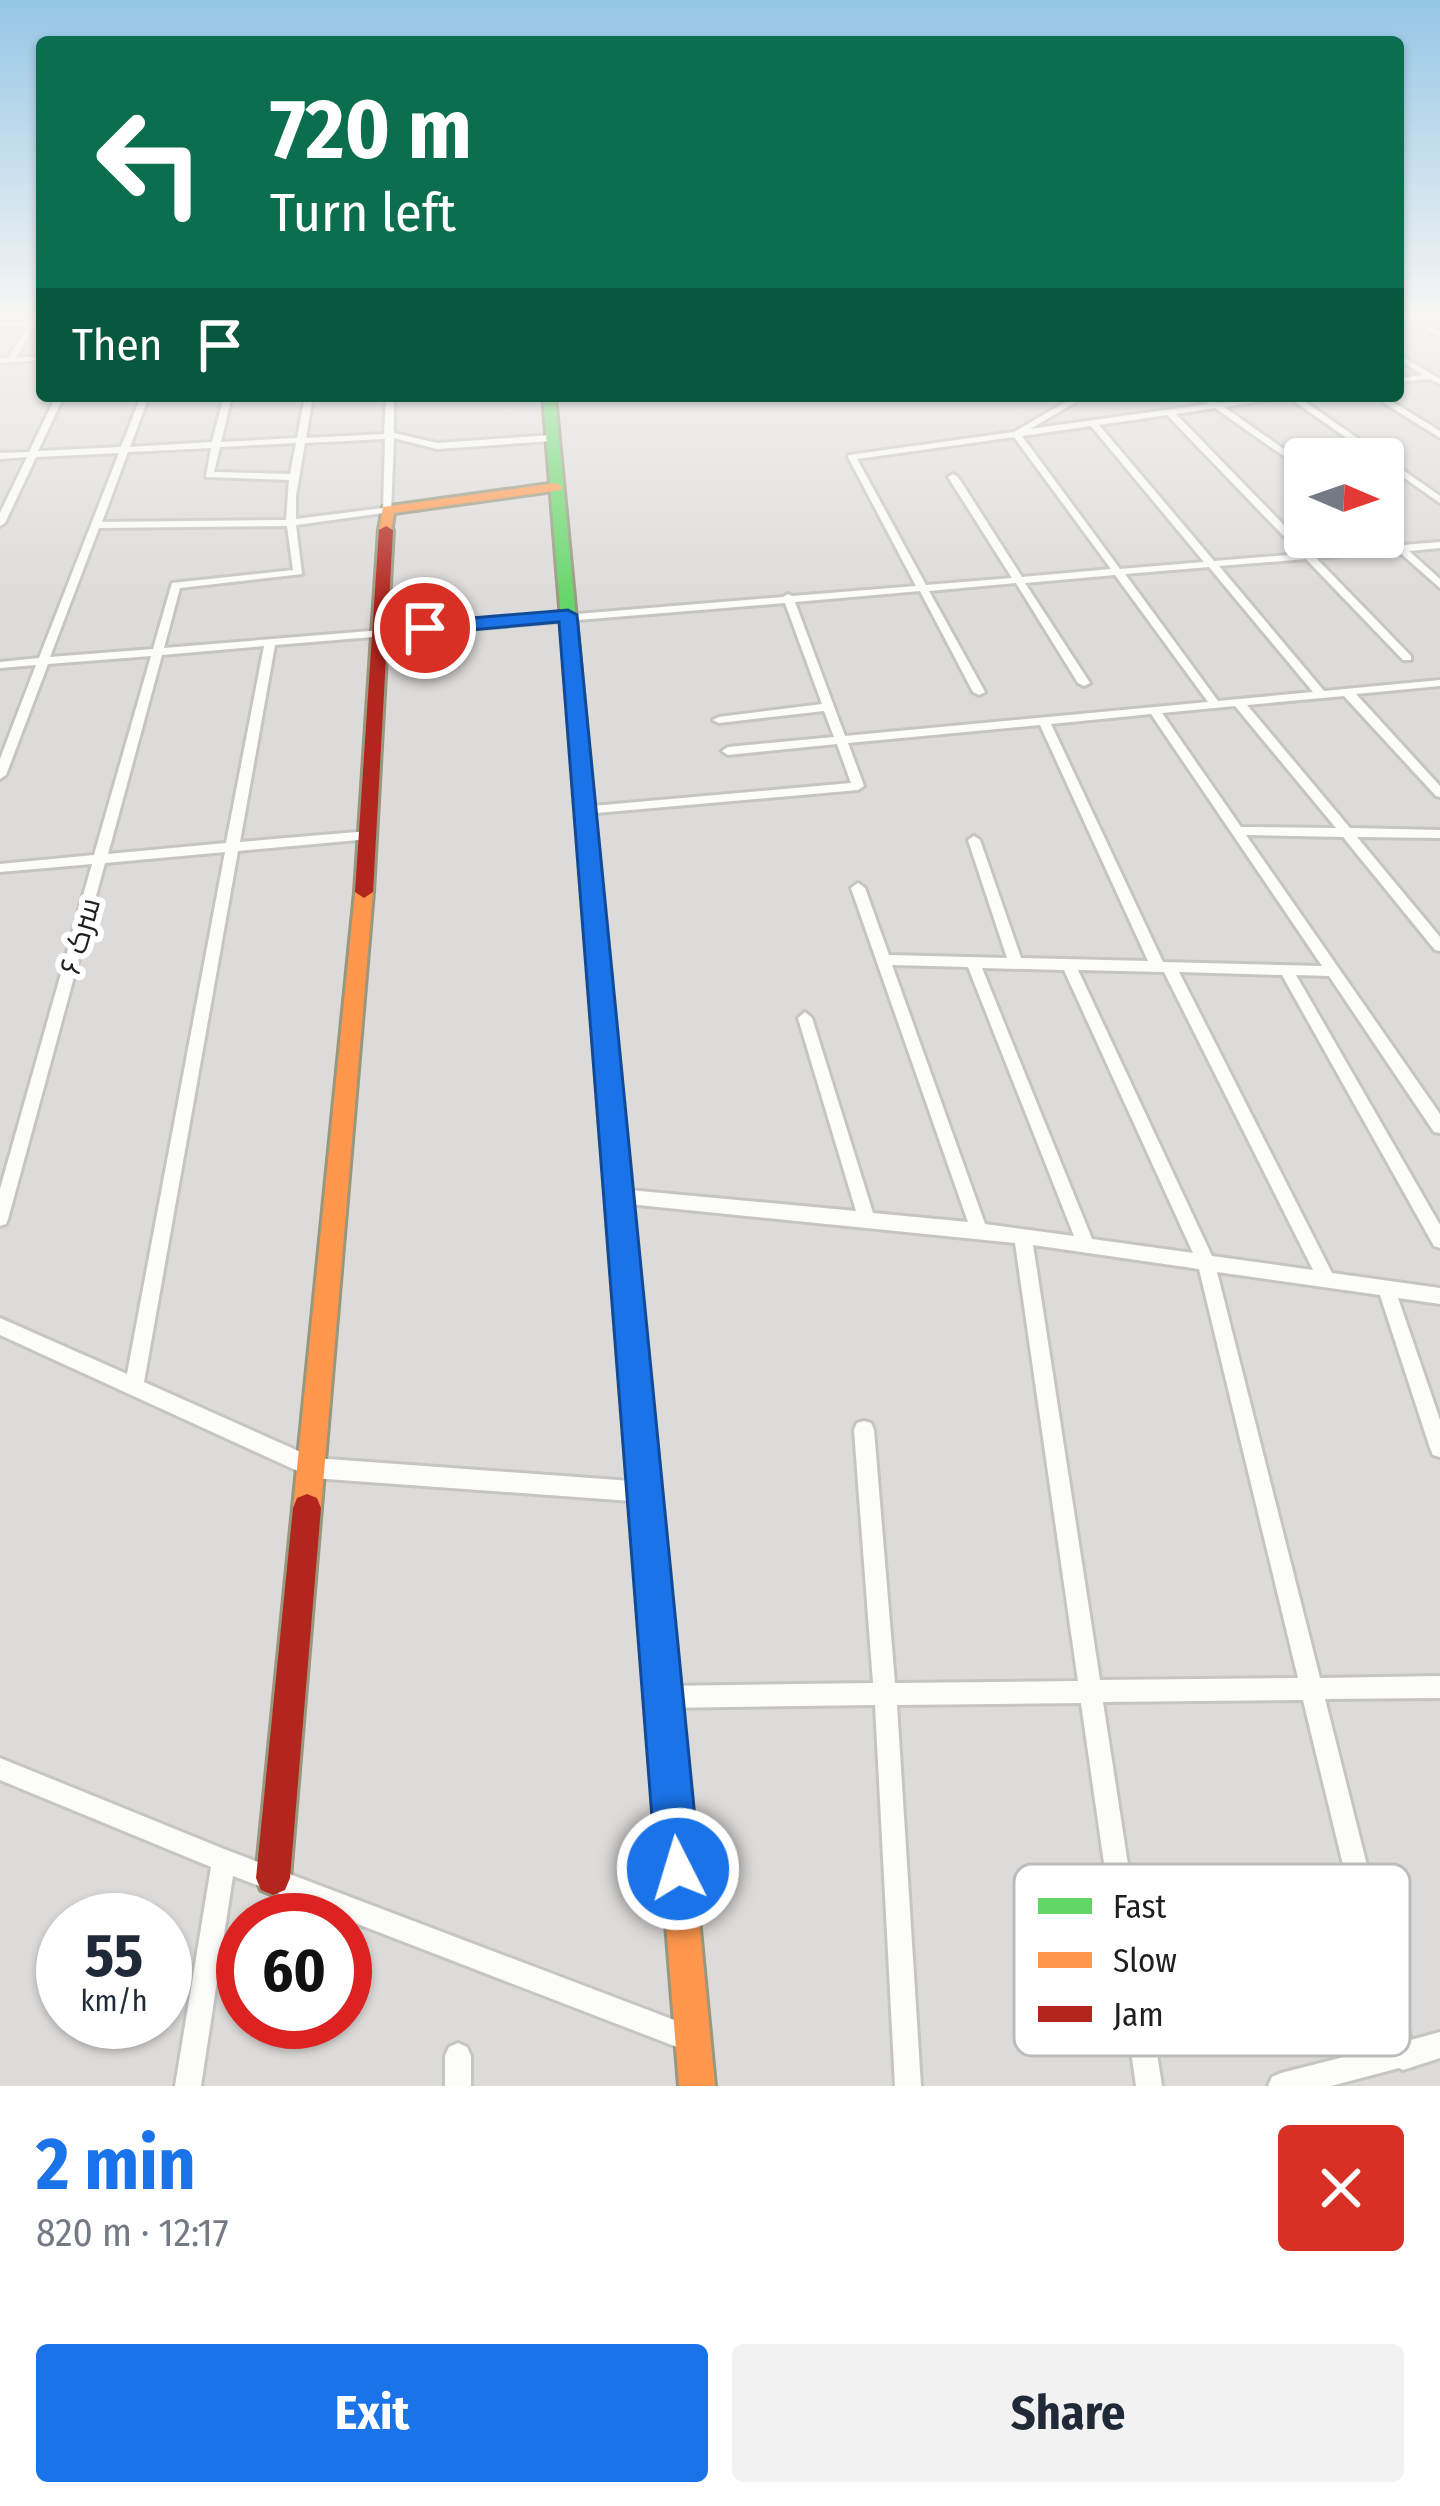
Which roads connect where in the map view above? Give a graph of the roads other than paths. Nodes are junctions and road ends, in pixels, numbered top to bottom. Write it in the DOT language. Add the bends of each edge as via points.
graph roads {
  1 [pos="53,410"];
  2 [pos="140,410"];
  3 [pos="224,410"];
  4 [pos="307,410"];
  5 [pos="389,410"];
  6 [pos="550,410"];
  7 [pos="1057,410"];
  8 [pos="1182,410"];
  9 [pos="1222,410"];
  10 [pos="1310,410"];
  11 [pos="1400,410"];
  12 [pos="1169,412"];
  13 [pos="1093,423"];
  14 [pos="1016,434"];
  15 [pos="388,435"];
  16 [pos="1440,435"];
  17 [pos="553,438"];
  18 [pos="1352,438"];
  19 [pos="302,441"];
  20 [pos="215,444"];
  21 [pos="125,449"];
  22 [pos="33,454"];
  23 [pos="1284,454"];
  24 [pos="0,456"];
  25 [pos="1404,474"];
  26 [pos="296,477"];
  27 [pos="953,477"];
  28 [pos="556,488"];
  29 [pos="1440,500"];
  30 [pos="388,510"];
  31 [pos="0,523"];
  32 [pos="291,523"];
  33 [pos="96,525"];
  34 [pos="1284,529"];
  35 [pos="1440,545"];
  36 [pos="1404,548"];
  37 [pos="1404,551"];
  38 [pos="1284,557"];
  39 [pos="1313,558"];
  40 [pos="1215,563"];
  41 [pos="1120,570"];
  42 [pos="1019,579"];
  43 [pos="1440,585"];
  44 [pos="922,586"];
  45 [pos="788,598"];
  46 [pos="568,615"];
  47 [pos="377,632"];
  48 [pos="270,641"];
  49 [pos="155,651"];
  50 [pos="1407,658"];
  51 [pos="44,661"];
  52 [pos="0,664"];
  53 [pos="1084,683"];
  54 [pos="1440,683"];
  55 [pos="979,692"];
  56 [pos="1347,692"];
  57 [pos="1321,694"];
  58 [pos="1238,702"];
  59 [pos="1215,704"];
  60 [pos="829,706"];
  61 [pos="1153,709"];
  62 [pos="1042,719"];
  63 [pos="718,720"];
  64 [pos="840,738"];
  65 [pos="728,752"];
  66 [pos="0,775"];
  67 [pos="1440,793"];
  68 [pos="584,810"];
  69 [pos="1238,831"];
  70 [pos="1346,831"];
  71 [pos="1440,834"];
  72 [pos="370,836"];
  73 [pos="974,840"];
  74 [pos="235,848"];
  75 [pos="102,858"];
  76 [pos="0,868"];
  77 [pos="858,888"];
  78 [pos="1440,946"];
  79 [pos="882,960"];
  80 [pos="974,962"];
  81 [pos="1016,963"];
  82 [pos="1069,965"];
  83 [pos="1163,967"];
  84 [pos="1286,970"];
  85 [pos="1334,971"];
  86 [pos="806,1018"];
  87 [pos="1440,1127"];
  88 [pos="618,1196"];
  89 [pos="0,1219"];
  90 [pos="867,1219"];
  91 [pos="979,1230"];
  92 [pos="1023,1236"];
  93 [pos="1440,1241"];
  94 [pos="1086,1244"];
  95 [pos="1205,1260"];
  96 [pos="1326,1279"];
  97 [pos="1386,1288"];
  98 [pos="1440,1296"];
  99 [pos="0,1326"];
  100 [pos="134,1384"];
  101 [pos="864,1430"];
  102 [pos="1440,1448"];
  103 [pos="313,1468"];
  104 [pos="644,1492"];
  105 [pos="1440,1687"];
  106 [pos="1310,1688"];
  107 [pos="1093,1691"];
  108 [pos="886,1694"];
  109 [pos="663,1697"];
  110 [pos="0,1769"];
  111 [pos="224,1861"];
  112 [pos="1118,1864"];
  113 [pos="1354,1864"];
  114 [pos="273,1878"];
  115 [pos="694,2040"];
  116 [pos="1440,2045"];
  117 [pos="1410,2054"];
  118 [pos="458,2056"];
  119 [pos="1145,2056"];
  120 [pos="1405,2056"];
  121 [pos="1402,2057"];
  122 [pos="188,2086"];
  123 [pos="458,2086"];
  124 [pos="697,2086"];
  125 [pos="908,2086"];
  126 [pos="1149,2086"];
  127 [pos="1281,2086"];
  1 -- 22 [label="street"];
  2 -- 21 [label="street"];
  3 -- 20 [label="street"];
  4 -- 19 [label="street"];
  5 -- 15 [label="street"];
  6 -- 17 [label="main road"];
  7 -- 14 [label="street"];
  8 -- 12 [label="street"];
  9 -- 23 [label="street"];
  10 -- 18 [label="street"];
  11 -- 16 [label="street"];
  12 -- 13 [label="street"];
  12 -- 34 [label="street"];
  13 -- 14 [label="street"];
  13 -- 40 [label="street"];
  14 -- 41 [label="street"];
  14 -- 44 [label="street" via="852,457"];
  15 -- 17 [label="street" via="436,446"];
  15 -- 19 [label="street"];
  15 -- 30 [label="street"];
  17 -- 28 [label="main road"];
  19 -- 20 [label="street"];
  19 -- 26 [label="street"];
  20 -- 21 [label="street"];
  20 -- 26 [label="street" via="210,476"];
  21 -- 22 [label="street"];
  21 -- 33 [label="street"];
  22 -- 24 [label="street"];
  22 -- 31 [label="street"];
  25 -- 29 [label="street"];
  26 -- 32 [label="street"];
  27 -- 42 [label="street"];
  28 -- 30 [label="main road"];
  28 -- 46 [label="main road"];
  30 -- 32 [label="street"];
  30 -- 47 [label="main road"];
  32 -- 33 [label="street"];
  32 -- 49 [label="street, سرک ۶" via="298,572 176,585"];
  33 -- 51 [label="street"];
  35 -- 36 [label="street"];
  37 -- 43 [label="street"];
  38 -- 40 [label="street"];
  39 -- 50 [label="street"];
  40 -- 41 [label="street"];
  40 -- 57 [label="street"];
  41 -- 42 [label="street"];
  41 -- 59 [label="street"];
  42 -- 44 [label="street"];
  42 -- 53 [label="street"];
  44 -- 45 [label="street"];
  44 -- 55 [label="street"];
  45 -- 46 [label="street"];
  45 -- 60 [label="street"];
  46 -- 47 [label="street"];
  46 -- 68 [label="main road"];
  47 -- 48 [label="street"];
  47 -- 72 [label="main road"];
  48 -- 49 [label="street"];
  48 -- 74 [label="street"];
  49 -- 51 [label="street"];
  49 -- 75 [label="street, سرک ۶"];
  51 -- 52 [label="street"];
  51 -- 66 [label="street"];
  54 -- 56 [label="street"];
  56 -- 57 [label="street"];
  56 -- 67 [label="street"];
  57 -- 58 [label="street"];
  58 -- 59 [label="street"];
  58 -- 70 [label="street"];
  59 -- 61 [label="street"];
  60 -- 63 [label="street"];
  60 -- 64 [label="street"];
  61 -- 62 [label="street"];
  61 -- 69 [label="street"];
  62 -- 64 [label="street"];
  62 -- 83 [label="street"];
  64 -- 65 [label="street"];
  64 -- 68 [label="street" via="858,786"];
  68 -- 88 [label="main road"];
  69 -- 70 [label="street"];
  69 -- 85 [label="street"];
  70 -- 71 [label="street"];
  70 -- 78 [label="street"];
  72 -- 74 [label="street"];
  72 -- 103 [label="main road"];
  73 -- 81 [label="street"];
  74 -- 75 [label="street"];
  74 -- 100 [label="street"];
  75 -- 76 [label="street"];
  75 -- 89 [label="street, سرک ۶"];
  77 -- 79 [label="street"];
  79 -- 80 [label="street"];
  79 -- 91 [label="street"];
  80 -- 81 [label="street"];
  80 -- 94 [label="street"];
  81 -- 82 [label="street"];
  82 -- 83 [label="street"];
  82 -- 95 [label="street"];
  83 -- 84 [label="street"];
  83 -- 96 [label="street"];
  84 -- 85 [label="street"];
  84 -- 93 [label="street"];
  85 -- 87 [label="street"];
  86 -- 90 [label="street"];
  88 -- 90 [label="street"];
  88 -- 104 [label="main road"];
  90 -- 91 [label="street"];
  91 -- 92 [label="street"];
  92 -- 94 [label="street"];
  92 -- 107 [label="street"];
  94 -- 95 [label="street"];
  95 -- 96 [label="street"];
  95 -- 106 [label="street"];
  96 -- 97 [label="street"];
  97 -- 98 [label="street"];
  97 -- 102 [label="street"];
  99 -- 100 [label="street"];
  100 -- 103 [label="street"];
  101 -- 108 [label="street"];
  103 -- 104 [label="street"];
  103 -- 114 [label="main road"];
  104 -- 109 [label="main road"];
  105 -- 106 [label="street"];
  106 -- 107 [label="street"];
  106 -- 113 [label="street"];
  107 -- 108 [label="street"];
  107 -- 112 [label="street"];
  108 -- 109 [label="street"];
  108 -- 125 [label="street"];
  109 -- 115 [label="main road"];
  110 -- 111 [label="street"];
  111 -- 114 [label="street"];
  111 -- 122 [label="street"];
  114 -- 115 [label="street"];
  115 -- 124 [label="main road"];
  116 -- 117 [label="street"];
  118 -- 123 [label="street"];
  119 -- 126 [label="street"];
  120 -- 121 [label="street"];
  121 -- 127 [label="street"];
}
